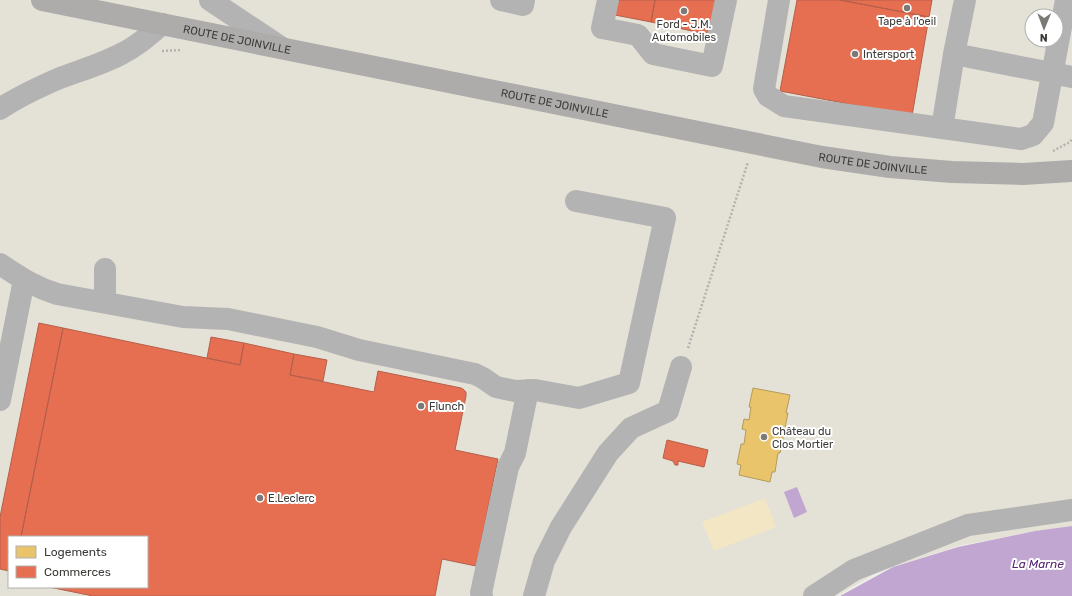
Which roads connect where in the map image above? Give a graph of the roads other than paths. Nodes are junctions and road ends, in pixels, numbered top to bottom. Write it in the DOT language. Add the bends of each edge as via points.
graph roads {
  1 [pos="42,0"];
  2 [pos="210,0"];
  3 [pos="500,0"];
  4 [pos="524,0"];
  5 [pos="608,0"];
  6 [pos="726,0"];
  7 [pos="779,0"];
  8 [pos="965,0"];
  9 [pos="1066,0"];
  10 [pos="162,24"];
  11 [pos="282,48"];
  12 [pos="954,54"];
  13 [pos="1062,75"];
  14 [pos="0,109"];
  15 [pos="942,128"];
  16 [pos="1072,171"];
  17 [pos="576,201"];
  18 [pos="0,264"];
  19 [pos="105,270"];
  20 [pos="24,280"];
  21 [pos="105,302"];
  22 [pos="681,367"];
  23 [pos="528,390"];
  24 [pos="0,400"];
  25 [pos="1072,510"];
  26 [pos="482,596"];
  27 [pos="534,596"];
  28 [pos="814,596"];
  1 -- 10 [label="main road, ROUTE DE JOINVILLE"];
  2 -- 11 [label="street"];
  3 -- 4 [label="street" via="523,5"];
  5 -- 6 [label="street" via="602,28 638,35 653,54 712,66"];
  7 -- 15 [label="street" via="764,89 768,96 784,106"];
  8 -- 12 [label="street"];
  9 -- 13 [label="street"];
  10 -- 11 [label="main road, ROUTE DE JOINVILLE"];
  10 -- 14 [label="street" via="123,53 52,82"];
  11 -- 16 [label="main road, ROUTE DE JOINVILLE" via="822,157 890,167 952,172 1023,174"];
  12 -- 13 [label="street"];
  12 -- 15 [label="street"];
  13 -- 15 [label="street" via="1043,123 1033,135 1022,139"];
  17 -- 23 [label="street" via="664,218 630,383 579,398"];
  18 -- 20 [label="street"];
  19 -- 21 [label="street"];
  20 -- 21 [label="street" via="57,294"];
  20 -- 24 [label="street"];
  21 -- 23 [label="street" via="183,317 228,319 317,337 359,350 475,374 496,387 515,391"];
  22 -- 27 [label="street" via="668,411 631,428 604,460 561,527 544,561"];
  23 -- 26 [label="street" via="515,453 508,467"];
  25 -- 28 [label="street" via="968,525 854,570"];
}
